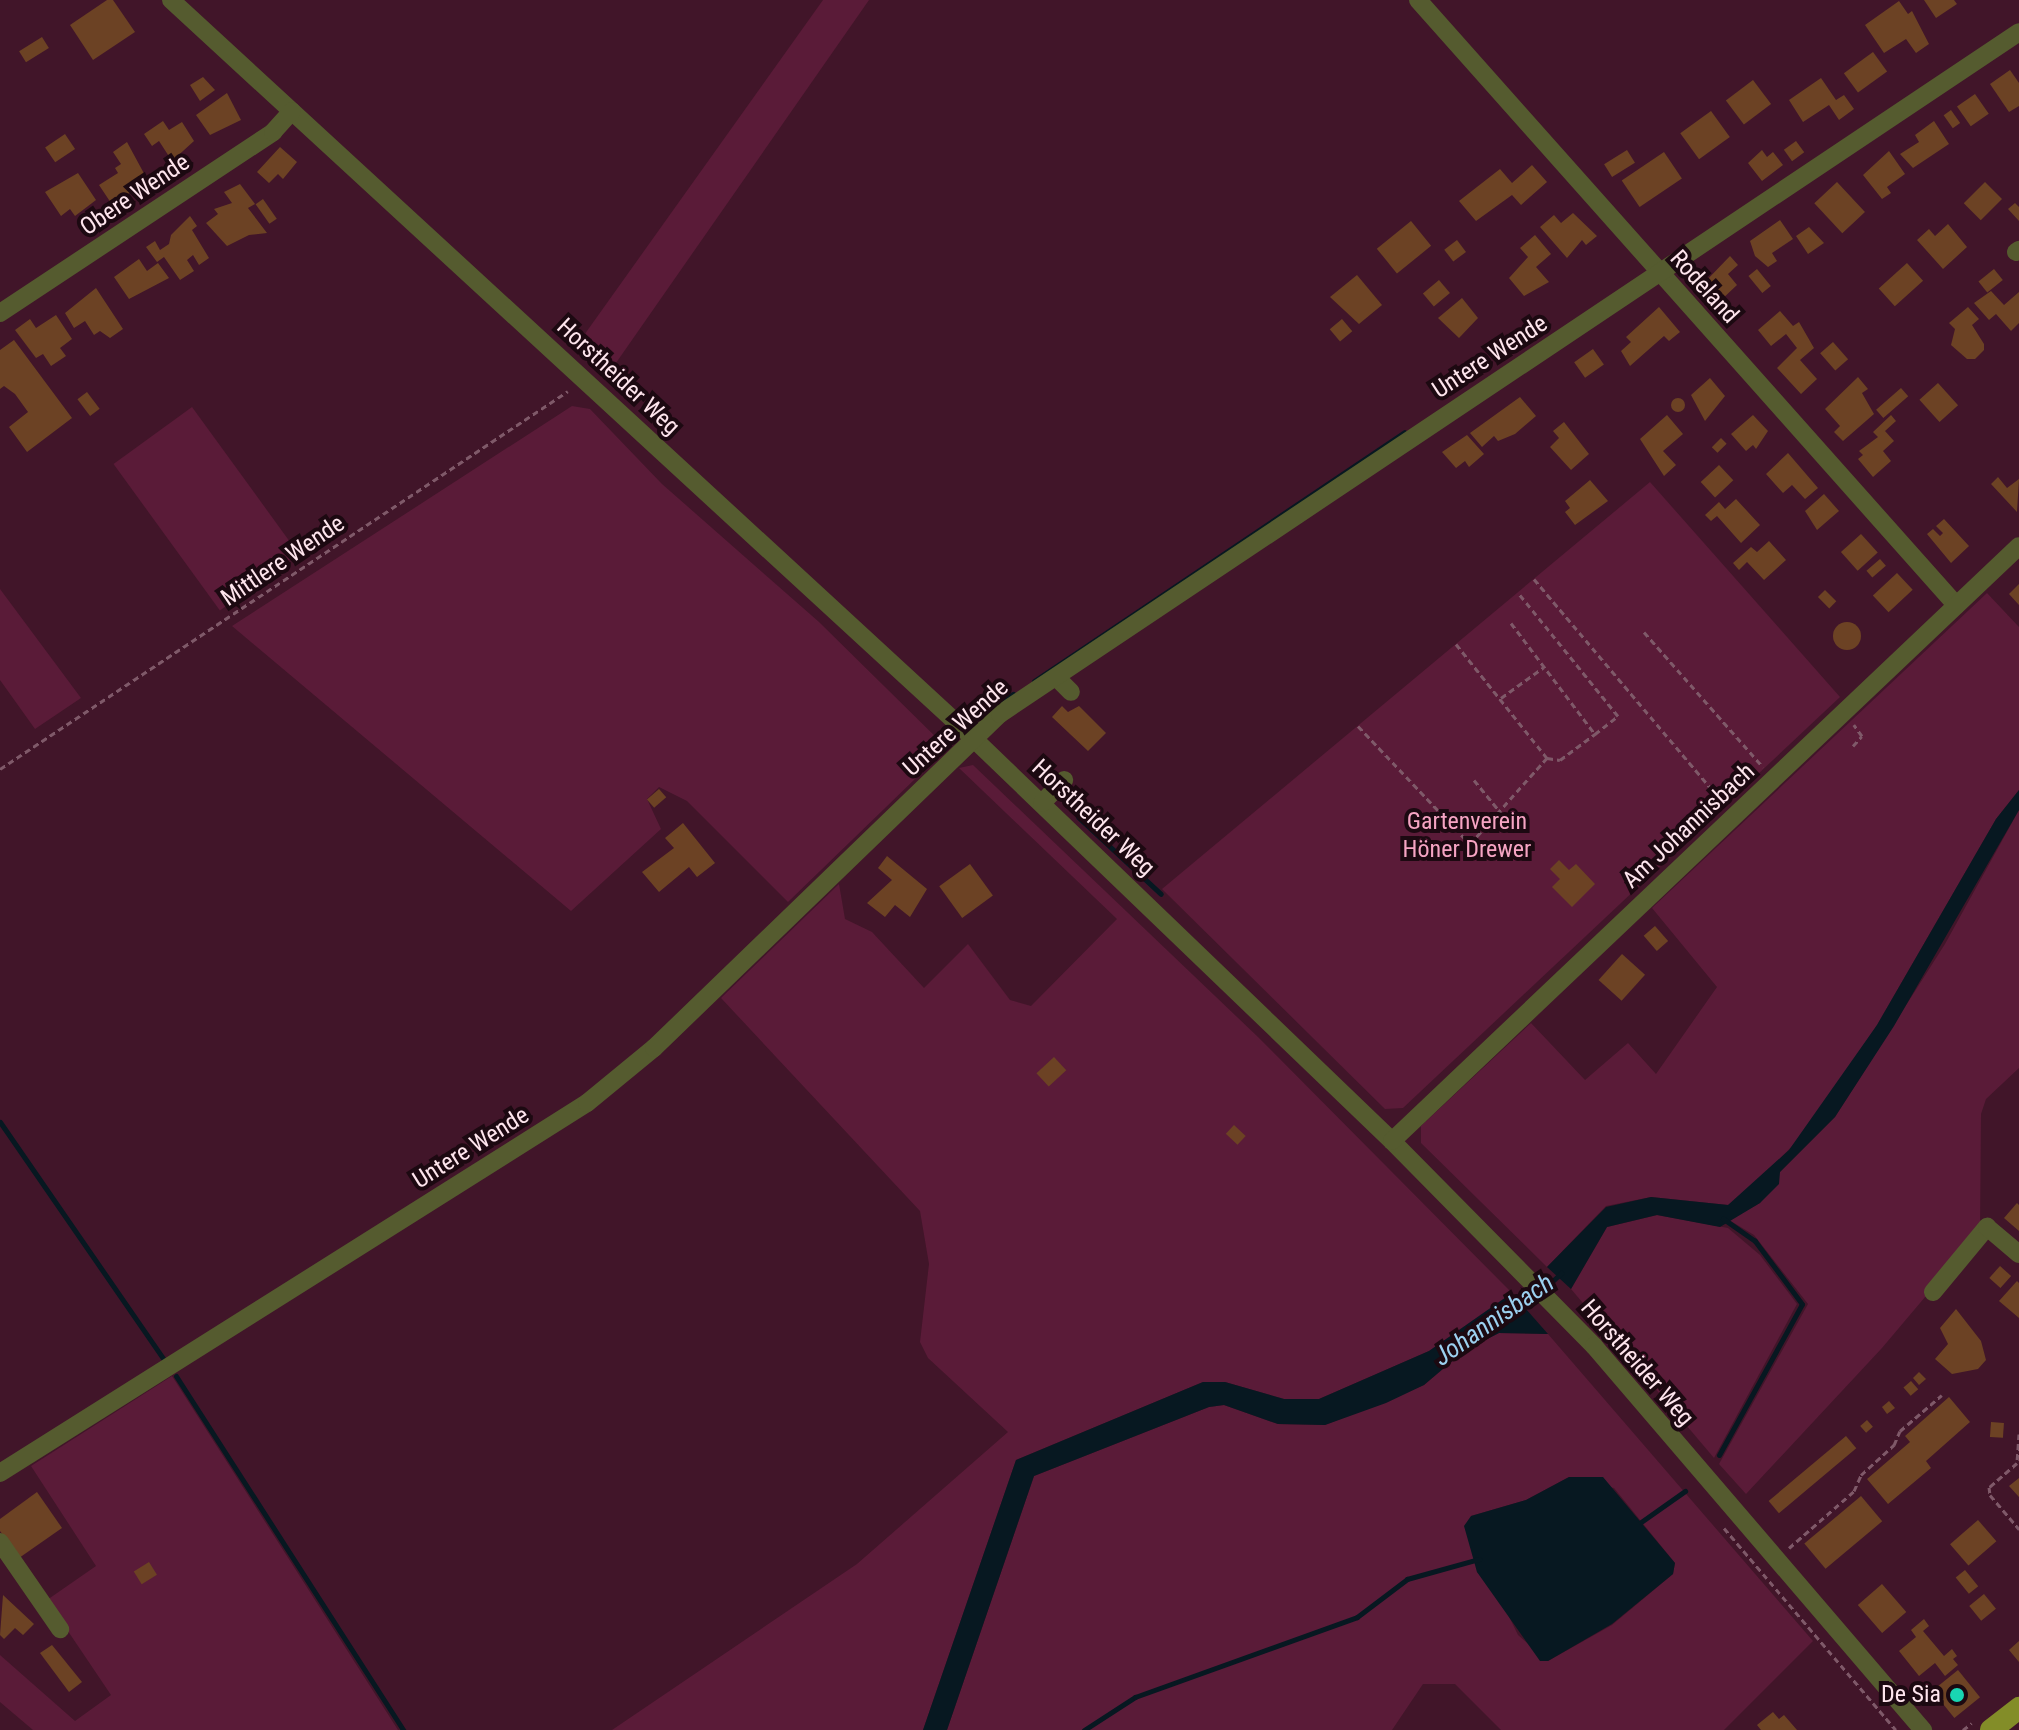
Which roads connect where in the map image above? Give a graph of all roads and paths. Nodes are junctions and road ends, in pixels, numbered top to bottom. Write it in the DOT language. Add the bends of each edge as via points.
graph roads {
  1 [pos="171,0"];
  2 [pos="1418,0"];
  3 [pos="2019,32"];
  4 [pos="292,111"];
  5 [pos="1660,273"];
  6 [pos="0,313"];
  7 [pos="582,376"];
  8 [pos="2019,546"];
  9 [pos="1534,579"];
  10 [pos="1520,595"];
  11 [pos="1956,605"];
  12 [pos="1511,623"];
  13 [pos="1644,632"];
  14 [pos="1456,644"];
  15 [pos="1545,666"];
  16 [pos="1056,677"];
  17 [pos="1071,692"];
  18 [pos="1501,698"];
  19 [pos="1358,726"];
  20 [pos="1855,726"];
  21 [pos="1595,734"];
  22 [pos="974,739"];
  23 [pos="1853,746"];
  24 [pos="1547,758"];
  25 [pos="0,769"];
  26 [pos="1773,779"];
  27 [pos="1064,780"];
  28 [pos="1474,780"];
  29 [pos="1042,803"];
  30 [pos="1501,813"];
  31 [pos="1734,816"];
  32 [pos="1392,1141"];
  33 [pos="2019,1254"];
  34 [pos="1933,1292"];
  35 [pos="1942,1395"];
  36 [pos="2019,1434"];
  37 [pos="0,1473"];
  38 [pos="1719,1522"];
  39 [pos="2019,1529"];
  40 [pos="0,1542"];
  41 [pos="1788,1549"];
  42 [pos="60,1629"];
  43 [pos="2019,1708"];
  44 [pos="1894,1730"];
  45 [pos="1923,1730"];
  46 [pos="1991,1730"];
  1 -- 4 [label="street, Horstheider Weg"];
  2 -- 5 [label="street, Rodeland"];
  3 -- 5 [label="street, Untere Wende"];
  4 -- 6 [label="street, Obere Wende" via="273,132"];
  4 -- 7 [label="street, Horstheider Weg"];
  5 -- 11 [label="street, Rodeland"];
  5 -- 16 [label="street, Untere Wende"];
  7 -- 22 [label="street, Horstheider Weg"];
  7 -- 25 [label="path, Mittlere Wende" via="569,390"];
  8 -- 11 [label="street, Am Johannisbach"];
  9 -- 31 [label="path"];
  10 -- 21 [label="path" via="1618,716"];
  11 -- 26 [label="street, Am Johannisbach"];
  12 -- 15 [label="path"];
  13 -- 26 [label="path"];
  14 -- 18 [label="path"];
  15 -- 18 [label="path"];
  15 -- 21 [label="path"];
  16 -- 17 [label="street"];
  16 -- 22 [label="street, Untere Wende"];
  18 -- 24 [label="path"];
  19 -- 30 [label="path" via="1470,844"];
  20 -- 23 [label="path" via="1862,736"];
  21 -- 24 [label="path" via="1560,760"];
  22 -- 29 [label="street, Horstheider Weg"];
  22 -- 37 [label="street, Untere Wende" via="654,1048 587,1103"];
  24 -- 30 [label="path"];
  26 -- 31 [label="street, Am Johannisbach"];
  27 -- 29 [label="street"];
  28 -- 30 [label="path"];
  29 -- 32 [label="street, Horstheider Weg"];
  31 -- 32 [label="street, Am Johannisbach"];
  32 -- 45 [label="street, Horstheider Weg" via="1567,1318"];
  33 -- 34 [label="street" via="1987,1227"];
  35 -- 41 [label="path" via="1900,1431 1894,1445 1861,1475 1854,1491"];
  36 -- 39 [label="path" via="2017,1463 1989,1487"];
  38 -- 44 [label="path"];
  40 -- 42 [label="street"];
  43 -- 46 [label="main road"];
}
